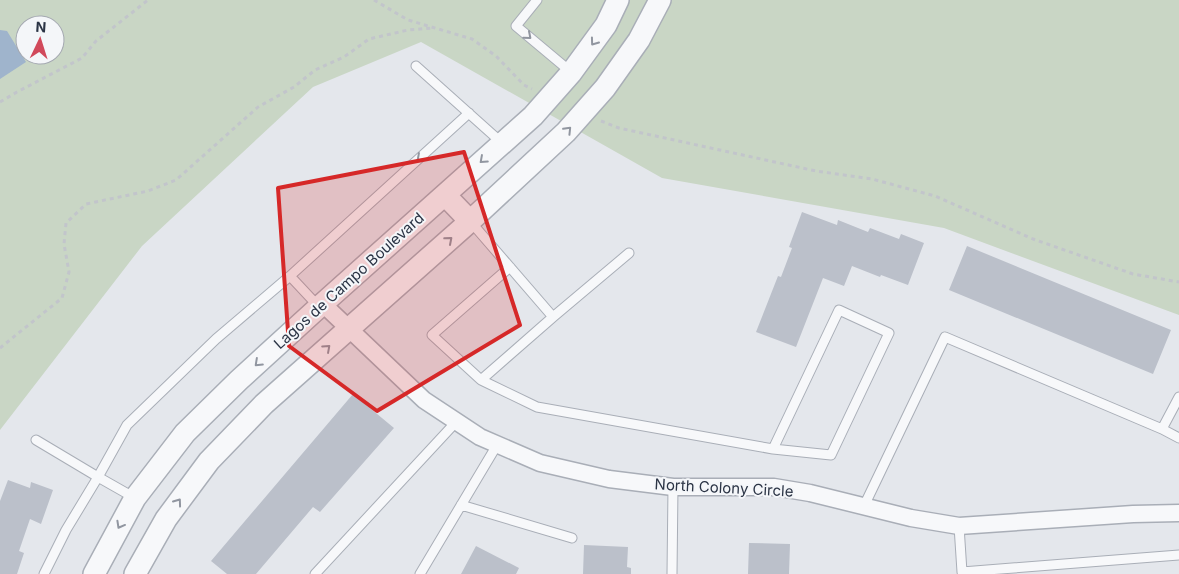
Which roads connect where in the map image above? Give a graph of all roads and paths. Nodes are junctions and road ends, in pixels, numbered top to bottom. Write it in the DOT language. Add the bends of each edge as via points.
graph roads {
  1 [pos="148,0"];
  2 [pos="374,0"];
  3 [pos="537,0"];
  4 [pos="618,0"];
  5 [pos="660,0"];
  6 [pos="436,28"];
  7 [pos="416,66"];
  8 [pos="571,73"];
  9 [pos="548,99"];
  10 [pos="0,102"];
  11 [pos="469,113"];
  12 [pos="582,114"];
  13 [pos="502,143"];
  14 [pos="444,195"];
  15 [pos="470,221"];
  16 [pos="629,253"];
  17 [pos="510,267"];
  18 [pos="290,276"];
  19 [pos="1179,282"];
  20 [pos="321,305"];
  21 [pos="553,317"];
  22 [pos="349,328"];
  23 [pos="0,348"];
  24 [pos="481,380"];
  25 [pos="1179,397"];
  26 [pos="456,422"];
  27 [pos="1162,429"];
  28 [pos="1179,438"];
  29 [pos="36,440"];
  30 [pos="497,445"];
  31 [pos="773,448"];
  32 [pos="98,477"];
  33 [pos="674,487"];
  34 [pos="135,498"];
  35 [pos="461,506"];
  36 [pos="864,506"];
  37 [pos="1179,513"];
  38 [pos="959,526"];
  39 [pos="572,538"];
  40 [pos="1179,555"];
  41 [pos="960,573"];
  42 [pos="44,574"];
  43 [pos="94,574"];
  44 [pos="135,574"];
  45 [pos="315,574"];
  46 [pos="420,574"];
  47 [pos="672,574"];
  1 -- 10 [label="path" via="96,41 82,58"];
  2 -- 6 [label="path" via="408,20"];
  3 -- 8 [label="lane, one-way" via="516,26"];
  4 -- 8 [label="street, Lagos de Campo Boulevard, one-way" via="606,25"];
  5 -- 12 [label="street" via="639,40"];
  6 -- 9 [label="path" via="472,39 496,56 524,85"];
  6 -- 23 [label="path" via="408,30 370,39 258,107 176,180 148,191 86,204 66,223 64,244 69,272 62,298"];
  7 -- 11 [label="lane"];
  8 -- 9 [label="street, Lagos de Campo Boulevard"];
  9 -- 13 [label="street, Lagos de Campo Boulevard"];
  11 -- 13 [label="lane"];
  11 -- 18 [label="lane, one-way"];
  15 -- 12 [label="street, one-way"];
  12 -- 19 [label="path" via="619,128 816,171 872,179 935,196 1042,243 1133,274"];
  13 -- 14 [label="street, Lagos de Campo Boulevard, one-way"];
  14 -- 15 [label="street"];
  14 -- 20 [label="street, Lagos de Campo Boulevard"];
  15 -- 17 [label="lane"];
  22 -- 15 [label="street, one-way"];
  16 -- 21 [label="lane"];
  17 -- 21 [label="lane"];
  17 -- 24 [label="lane" via="432,335"];
  18 -- 20 [label="lane"];
  18 -- 32 [label="lane" via="216,339 127,424"];
  20 -- 22 [label="street, North Colony Circle"];
  20 -- 34 [label="street, Lagos de Campo Boulevard, one-way" via="185,433"];
  21 -- 24 [label="lane"];
  22 -- 26 [label="street, North Colony Circle" via="424,400"];
  44 -- 22 [label="street, one-way" via="166,519 209,461 264,404"];
  24 -- 31 [label="lane" via="537,407"];
  25 -- 27 [label="lane"];
  26 -- 30 [label="street, North Colony Circle"];
  26 -- 45 [label="lane"];
  27 -- 28 [label="lane"];
  27 -- 36 [label="lane" via="945,337"];
  29 -- 32 [label="lane"];
  30 -- 33 [label="street, North Colony Circle" via="540,463 600,477"];
  30 -- 35 [label="lane"];
  31 -- 31 [label="lane" via="840,310 889,333 831,455"];
  32 -- 34 [label="lane"];
  32 -- 42 [label="lane"];
  33 -- 36 [label="street, North Colony Circle" via="774,487"];
  33 -- 47 [label="lane"];
  34 -- 43 [label="street, Lagos de Campo Boulevard, one-way"];
  35 -- 39 [label="lane"];
  35 -- 46 [label="lane"];
  36 -- 38 [label="street, North Colony Circle"];
  37 -- 38 [label="street, North Colony Circle"];
  38 -- 41 [label="lane"];
  40 -- 41 [label="lane"];
}
